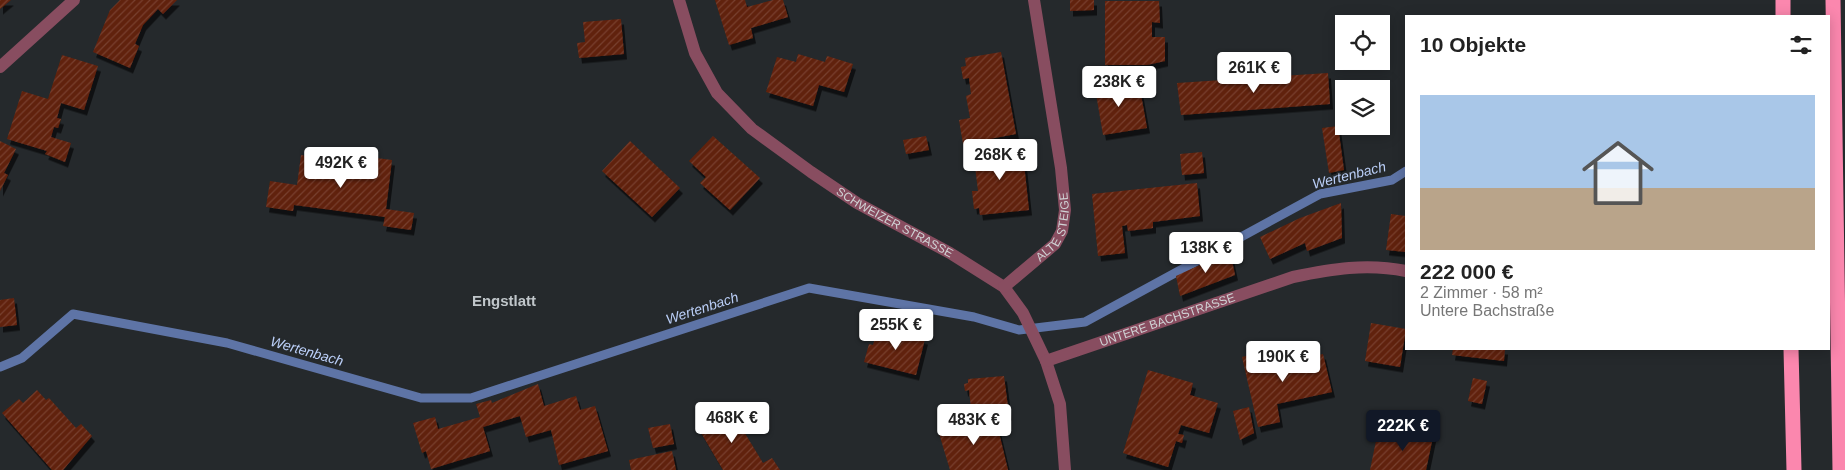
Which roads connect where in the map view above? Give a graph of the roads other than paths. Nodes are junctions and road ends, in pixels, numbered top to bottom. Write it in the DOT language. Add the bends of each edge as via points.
graph roads {
  1 [pos="74,0"];
  2 [pos="679,0"];
  3 [pos="1034,0"];
  4 [pos="1783,0"];
  5 [pos="1833,0"];
  6 [pos="1783,15"];
  7 [pos="0,67"];
  8 [pos="1405,271"];
  9 [pos="1004,288"];
  10 [pos="1791,350"];
  11 [pos="1046,361"];
  12 [pos="1065,470"];
  13 [pos="1794,470"];
  14 [pos="1840,470"];
  1 -- 7 [label="street"];
  2 -- 9 [label="street, SCHWEIZER STRASSE" via="695,53 717,93 752,129 857,202 950,253"];
  3 -- 9 [label="street, ALTE STEIGE" via="1065,210 1062,231 1055,244"];
  4 -- 6 [label="highway"];
  5 -- 14 [label="highway"];
  8 -- 11 [label="street, UNTERE BACHSTRASSE" via="1387,267 1334,268 1292,277"];
  9 -- 11 [label="street, SCHWEIZER STRASSE" via="1023,314"];
  10 -- 13 [label="highway"];
  11 -- 12 [label="street, SCHWEIZER STRASSE" via="1060,404"];
}
